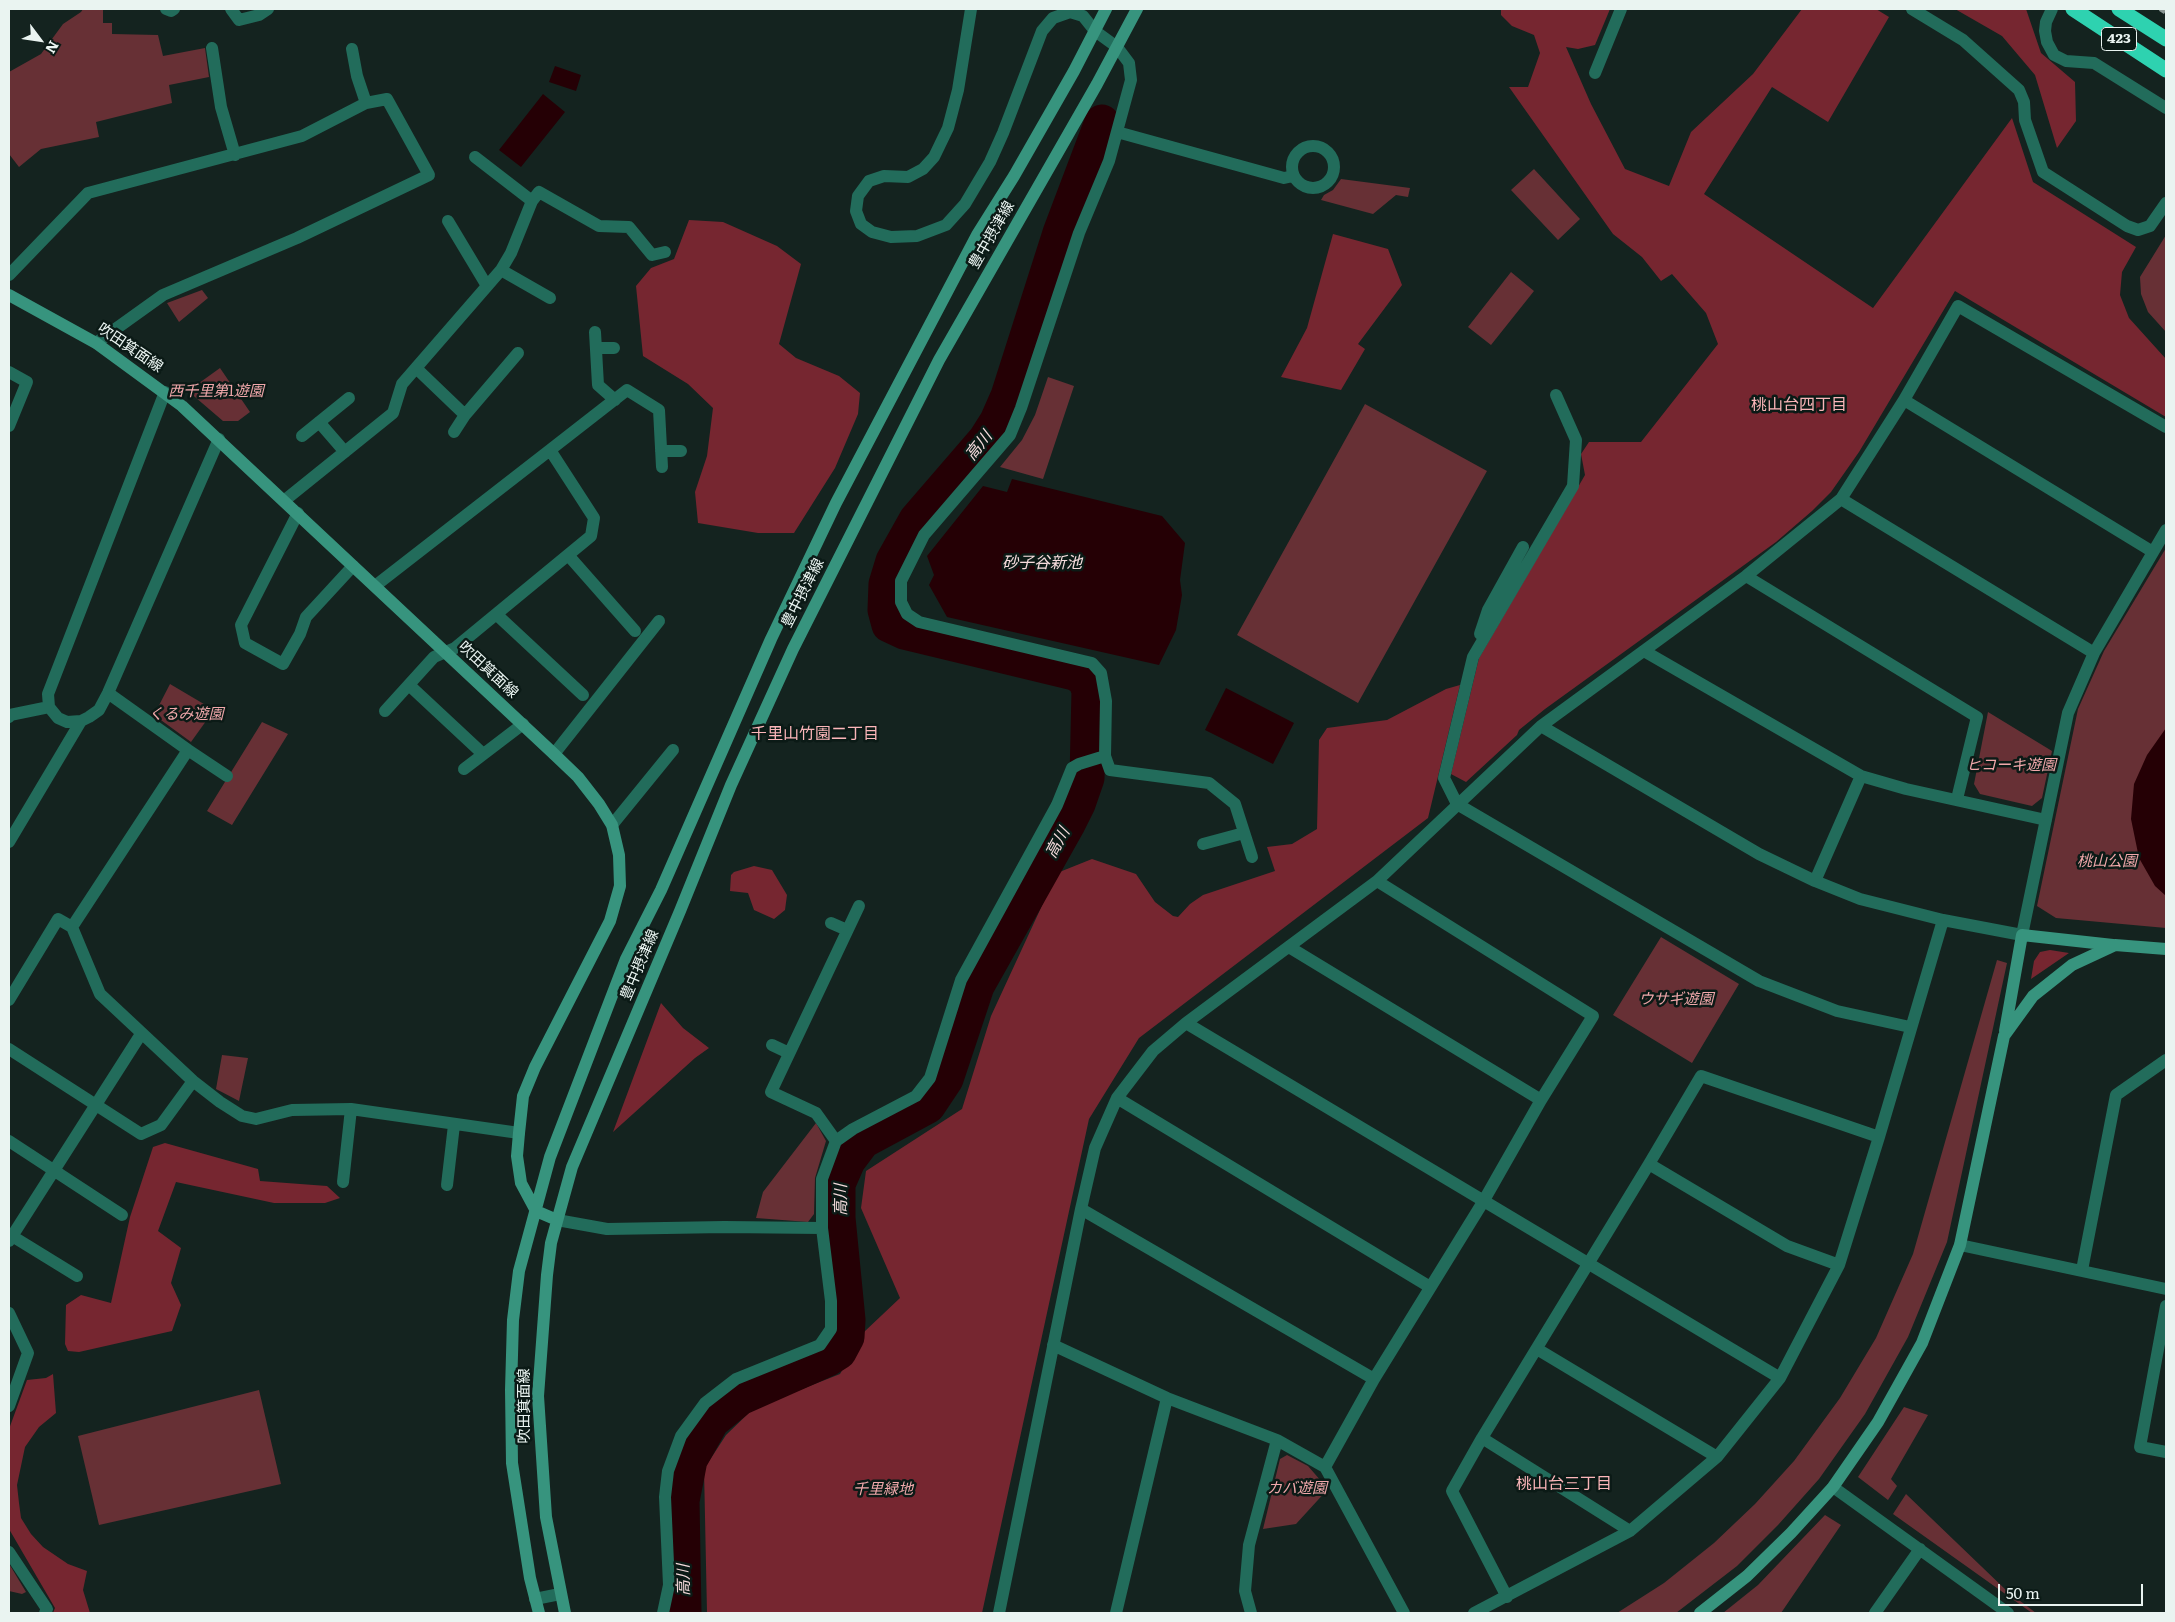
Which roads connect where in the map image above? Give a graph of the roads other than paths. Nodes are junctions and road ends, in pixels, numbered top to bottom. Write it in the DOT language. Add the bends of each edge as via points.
graph roads {
  1 [pos="166,9"];
  2 [pos="174,9"];
  3 [pos="231,9"];
  4 [pos="268,9"];
  5 [pos="972,9"];
  6 [pos="1106,9"];
  7 [pos="1137,9"];
  8 [pos="1621,9"];
  9 [pos="1912,9"];
  10 [pos="2052,9"];
  11 [pos="2073,9"];
  12 [pos="2119,9"];
  13 [pos="1095,31"];
  14 [pos="2166,39"];
  15 [pos="1116,47"];
  16 [pos="212,48"];
  17 [pos="352,50"];
  18 [pos="2166,70"];
  19 [pos="1594,73"];
  20 [pos="366,103"];
  21 [pos="2166,108"];
  22 [pos="1117,132"];
  23 [pos="235,155"];
  24 [pos="475,157"];
  25 [pos="1293,176"];
  26 [pos="532,201"];
  27 [pos="2166,203"];
  28 [pos="448,221"];
  29 [pos="665,252"];
  30 [pos="501,270"];
  31 [pos="9,275"];
  32 [pos="487,286"];
  33 [pos="9,295"];
  34 [pos="550,298"];
  35 [pos="594,332"];
  36 [pos="96,343"];
  37 [pos="596,348"];
  38 [pos="614,348"];
  39 [pos="518,353"];
  40 [pos="416,368"];
  41 [pos="9,372"];
  42 [pos="165,392"];
  43 [pos="1556,395"];
  44 [pos="349,398"];
  45 [pos="615,400"];
  46 [pos="1904,400"];
  47 [pos="465,416"];
  48 [pos="319,422"];
  49 [pos="9,426"];
  50 [pos="2166,427"];
  51 [pos="454,432"];
  52 [pos="302,436"];
  53 [pos="218,439"];
  54 [pos="550,450"];
  55 [pos="661,451"];
  56 [pos="681,451"];
  57 [pos="345,452"];
  58 [pos="662,467"];
  59 [pos="1841,499"];
  60 [pos="285,500"];
  61 [pos="298,513"];
  62 [pos="2166,530"];
  63 [pos="1523,547"];
  64 [pos="2153,552"];
  65 [pos="568,555"];
  66 [pos="353,566"];
  67 [pos="1746,576"];
  68 [pos="375,586"];
  69 [pos="496,614"];
  70 [pos="659,621"];
  71 [pos="635,631"];
  72 [pos="1644,651"];
  73 [pos="446,652"];
  74 [pos="2094,653"];
  75 [pos="1472,657"];
  76 [pos="410,685"];
  77 [pos="108,693"];
  78 [pos="583,695"];
  79 [pos="49,707"];
  80 [pos="385,711"];
  81 [pos="9,717"];
  82 [pos="81,721"];
  83 [pos="523,724"];
  84 [pos="1542,726"];
  85 [pos="188,750"];
  86 [pos="673,750"];
  87 [pos="483,754"];
  88 [pos="554,754"];
  89 [pos="1103,757"];
  90 [pos="464,769"];
  91 [pos="227,776"];
  92 [pos="1861,776"];
  93 [pos="1957,799"];
  94 [pos="1457,804"];
  95 [pos="2046,820"];
  96 [pos="612,825"];
  97 [pos="1244,833"];
  98 [pos="9,842"];
  99 [pos="1203,844"];
  100 [pos="1252,857"];
  101 [pos="1377,881"];
  102 [pos="1815,881"];
  103 [pos="859,906"];
  104 [pos="1943,920"];
  105 [pos="831,922"];
  106 [pos="72,927"];
  107 [pos="847,930"];
  108 [pos="2022,935"];
  109 [pos="2115,945"];
  110 [pos="1289,947"];
  111 [pos="2166,949"];
  112 [pos="9,1000"];
  113 [pos="1186,1023"];
  114 [pos="1910,1027"];
  115 [pos="141,1034"];
  116 [pos="2004,1036"];
  117 [pos="772,1045"];
  118 [pos="9,1049"];
  119 [pos="789,1053"];
  120 [pos="2166,1060"];
  121 [pos="192,1081"];
  122 [pos="1117,1098"];
  123 [pos="1540,1100"];
  124 [pos="95,1105"];
  125 [pos="351,1109"];
  126 [pos="454,1125"];
  127 [pos="519,1133"];
  128 [pos="1879,1137"];
  129 [pos="9,1141"];
  130 [pos="836,1142"];
  131 [pos="1649,1164"];
  132 [pos="53,1169"];
  133 [pos="343,1182"];
  134 [pos="447,1185"];
  135 [pos="1483,1202"];
  136 [pos="1081,1209"];
  137 [pos="536,1211"];
  138 [pos="122,1215"];
  139 [pos="556,1220"];
  140 [pos="822,1228"];
  141 [pos="10,1238"];
  142 [pos="1960,1245"];
  143 [pos="1588,1264"];
  144 [pos="1839,1265"];
  145 [pos="2082,1270"];
  146 [pos="77,1276"];
  147 [pos="1430,1288"];
  148 [pos="2166,1289"];
  149 [pos="2166,1306"];
  150 [pos="9,1313"];
  151 [pos="1053,1345"];
  152 [pos="1537,1349"];
  153 [pos="1780,1378"];
  154 [pos="1374,1379"];
  155 [pos="1167,1398"];
  156 [pos="9,1406"];
  157 [pos="1482,1438"];
  158 [pos="1277,1440"];
  159 [pos="2166,1452"];
  160 [pos="1717,1457"];
  161 [pos="1325,1467"];
  162 [pos="1833,1486"];
  163 [pos="1630,1531"];
  164 [pos="1920,1549"];
  165 [pos="9,1552"];
  166 [pos="560,1594"];
  167 [pos="1507,1597"];
  168 [pos="535,1599"];
  169 [pos="45,1613"];
  170 [pos="539,1613"];
  171 [pos="564,1613"];
  172 [pos="663,1613"];
  173 [pos="998,1613"];
  174 [pos="1116,1613"];
  175 [pos="1251,1613"];
  176 [pos="1404,1613"];
  177 [pos="1474,1613"];
  178 [pos="1700,1613"];
  179 [pos="1875,1613"];
  180 [pos="2008,1613"];
  1 -- 2 [label="street"];
  3 -- 4 [label="street" via="239,20"];
  5 -- 13 [label="street" via="958,90 948,128 934,157 923,169 908,177 884,176 869,181 858,196 856,211 861,224 872,232 891,237 917,236 946,225 965,204 990,162 1042,31 1053,18 1070,12 1083,16"];
  6 -- 13 [label="main road, 豊中摂津線"];
  7 -- 15 [label="main road, 豊中摂津線"];
  8 -- 19 [label="street"];
  9 -- 27 [label="street" via="1963,40 2019,90 2024,102 2025,120 2043,172 2138,230 2150,226"];
  10 -- 21 [label="street" via="2045,31 2054,55 2066,61 2094,64"];
  11 -- 18 [label="highway, 423"];
  12 -- 14 [label="highway, 423"];
  13 -- 15 [label="street"];
  13 -- 137 [label="main road, 豊中摂津線" via="977,235 836,503 771,639 661,890 626,959 550,1157"];
  15 -- 22 [label="street" via="1129,62 1131,80"];
  15 -- 139 [label="main road, 豊中摂津線" via="939,360 793,649 731,785 572,1166"];
  16 -- 23 [label="street" via="221,107"];
  17 -- 20 [label="street"];
  20 -- 23 [label="street" via="302,136"];
  20 -- 36 [label="street" via="387,99 429,175 297,238 163,296"];
  22 -- 25 [label="street" via="1284,178"];
  22 -- 89 [label="street" via="1010,435 924,535 901,581 901,602 907,614 919,622 1092,663 1101,673 1106,701"];
  23 -- 31 [label="street" via="88,193"];
  24 -- 26 [label="street"];
  26 -- 29 [label="street" via="539,192 600,226 629,227 652,256"];
  26 -- 30 [label="street"];
  28 -- 32 [label="street"];
  30 -- 32 [label="street"];
  30 -- 34 [label="street"];
  32 -- 40 [label="street"];
  33 -- 36 [label="main road, 吹田箕面線"];
  35 -- 37 [label="street"];
  36 -- 42 [label="main road, 吹田箕面線"];
  37 -- 38 [label="street"];
  37 -- 45 [label="street" via="598,385"];
  39 -- 47 [label="street"];
  40 -- 47 [label="street"];
  40 -- 57 [label="street" via="402,384 393,413"];
  41 -- 49 [label="street" via="28,382"];
  42 -- 53 [label="main road, 吹田箕面線"];
  42 -- 79 [label="street" via="48,694"];
  43 -- 75 [label="street" via="1576,440 1573,486"];
  44 -- 48 [label="street"];
  45 -- 54 [label="street"];
  45 -- 55 [label="street" via="627,390 659,410"];
  46 -- 50 [label="street" via="1958,306"];
  46 -- 59 [label="street"];
  46 -- 64 [label="street"];
  47 -- 51 [label="street"];
  48 -- 52 [label="street"];
  48 -- 57 [label="street"];
  53 -- 60 [label="main road, 吹田箕面線"];
  53 -- 77 [label="street"];
  54 -- 65 [label="street" via="594,518 591,536"];
  54 -- 68 [label="street"];
  55 -- 56 [label="street"];
  55 -- 58 [label="street"];
  57 -- 60 [label="street"];
  59 -- 67 [label="street"];
  59 -- 74 [label="street"];
  60 -- 61 [label="main road, 吹田箕面線"];
  61 -- 66 [label="main road, 吹田箕面線"];
  61 -- 66 [label="street" via="241,625 245,643 283,664 306,617"];
  62 -- 64 [label="street"];
  63 -- 75 [label="street" via="1488,610"];
  64 -- 74 [label="street"];
  65 -- 69 [label="street"];
  65 -- 71 [label="street"];
  66 -- 68 [label="main road, 吹田箕面線"];
  67 -- 72 [label="street"];
  67 -- 93 [label="street" via="1977,717"];
  68 -- 73 [label="main road, 吹田箕面線"];
  69 -- 73 [label="street"];
  69 -- 78 [label="street"];
  70 -- 88 [label="street"];
  72 -- 84 [label="street"];
  72 -- 92 [label="street"];
  73 -- 76 [label="street" via="434,657"];
  73 -- 83 [label="main road, 吹田箕面線"];
  74 -- 95 [label="street" via="2068,713"];
  75 -- 94 [label="street" via="1444,778"];
  76 -- 80 [label="street"];
  76 -- 87 [label="street"];
  77 -- 82 [label="street" via="99,710"];
  77 -- 85 [label="street"];
  79 -- 81 [label="street"];
  79 -- 82 [label="street" via="58,718 67,722"];
  82 -- 98 [label="street"];
  83 -- 87 [label="street"];
  83 -- 88 [label="main road, 吹田箕面線"];
  84 -- 94 [label="street"];
  84 -- 102 [label="street" via="1759,854"];
  85 -- 91 [label="street"];
  85 -- 106 [label="street"];
  86 -- 96 [label="street"];
  87 -- 90 [label="street"];
  88 -- 96 [label="main road, 吹田箕面線" via="578,777"];
  89 -- 97 [label="street" via="1110,770 1209,783 1235,804"];
  89 -- 130 [label="street" via="1072,768 1057,805 961,980 930,1078 916,1096 853,1128"];
  92 -- 93 [label="street"];
  92 -- 102 [label="street"];
  93 -- 95 [label="street"];
  94 -- 101 [label="street"];
  94 -- 114 [label="street" via="1759,981 1838,1011"];
  95 -- 108 [label="street"];
  96 -- 127 [label="main road, 吹田箕面線" via="619,855 620,886 610,921 535,1067 523,1096"];
  97 -- 99 [label="street"];
  97 -- 100 [label="street"];
  101 -- 110 [label="street"];
  101 -- 123 [label="street" via="1593,1016"];
  102 -- 104 [label="street" via="1860,898"];
  103 -- 107 [label="street"];
  104 -- 108 [label="street"];
  104 -- 114 [label="street"];
  105 -- 107 [label="street"];
  106 -- 112 [label="street" via="58,919"];
  106 -- 115 [label="street" via="100,994"];
  107 -- 119 [label="street"];
  108 -- 109 [label="main road"];
  108 -- 116 [label="main road"];
  109 -- 111 [label="main road"];
  109 -- 116 [label="main road" via="2072,965 2033,996"];
  110 -- 113 [label="street"];
  110 -- 123 [label="street"];
  113 -- 122 [label="street" via="1153,1051"];
  113 -- 135 [label="street"];
  114 -- 128 [label="street"];
  115 -- 121 [label="street"];
  115 -- 124 [label="street"];
  116 -- 142 [label="main road"];
  117 -- 119 [label="street"];
  118 -- 124 [label="street"];
  119 -- 130 [label="street" via="769,1096 816,1113"];
  120 -- 145 [label="street" via="2116,1095"];
  121 -- 124 [label="street" via="161,1125 141,1134"];
  121 -- 125 [label="street" via="242,1116 256,1119 292,1110"];
  122 -- 136 [label="street" via="1095,1148"];
  122 -- 147 [label="street"];
  123 -- 135 [label="street"];
  124 -- 132 [label="street"];
  125 -- 126 [label="street"];
  125 -- 133 [label="street"];
  126 -- 127 [label="street"];
  126 -- 134 [label="street"];
  127 -- 137 [label="main road, 吹田箕面線" via="520,1183"];
  128 -- 131 [label="street" via="1701,1076"];
  128 -- 144 [label="street"];
  129 -- 132 [label="street"];
  130 -- 140 [label="street" via="822,1179"];
  131 -- 143 [label="street"];
  131 -- 144 [label="street" via="1787,1246"];
  132 -- 138 [label="street"];
  132 -- 141 [label="street"];
  135 -- 143 [label="street"];
  135 -- 147 [label="street"];
  136 -- 151 [label="street"];
  136 -- 154 [label="street"];
  137 -- 139 [label="main road"];
  137 -- 168 [label="main road, 吹田箕面線" via="519,1270 511,1390 512,1464"];
  139 -- 140 [label="street" via="607,1229"];
  139 -- 166 [label="main road, 吹田箕面線" via="547,1275 538,1396 546,1517"];
  140 -- 172 [label="street" via="831,1329 820,1345 736,1379 705,1404 682,1436 668,1472 665,1497 669,1585"];
  141 -- 146 [label="street"];
  142 -- 145 [label="street"];
  142 -- 162 [label="main road" via="1922,1343 1878,1422"];
  143 -- 152 [label="street"];
  143 -- 153 [label="street"];
  144 -- 153 [label="street"];
  145 -- 148 [label="street"];
  147 -- 154 [label="street"];
  149 -- 159 [label="street" via="2140,1447"];
  150 -- 156 [label="street" via="28,1353"];
  151 -- 155 [label="street"];
  151 -- 173 [label="street"];
  152 -- 157 [label="street"];
  152 -- 160 [label="street"];
  153 -- 160 [label="street"];
  154 -- 161 [label="street"];
  155 -- 158 [label="street"];
  155 -- 174 [label="street"];
  157 -- 163 [label="street"];
  157 -- 167 [label="street" via="1452,1491"];
  158 -- 161 [label="street"];
  158 -- 175 [label="street" via="1249,1546 1245,1592"];
  160 -- 163 [label="street"];
  161 -- 176 [label="street"];
  162 -- 164 [label="street"];
  162 -- 178 [label="main road" via="1760,1564"];
  163 -- 167 [label="street"];
  164 -- 179 [label="street"];
  164 -- 180 [label="street"];
  165 -- 169 [label="street" via="47,1609"];
  166 -- 168 [label="street"];
  166 -- 171 [label="main road, 吹田箕面線"];
  167 -- 177 [label="street"];
  168 -- 170 [label="main road, 吹田箕面線"];
}
